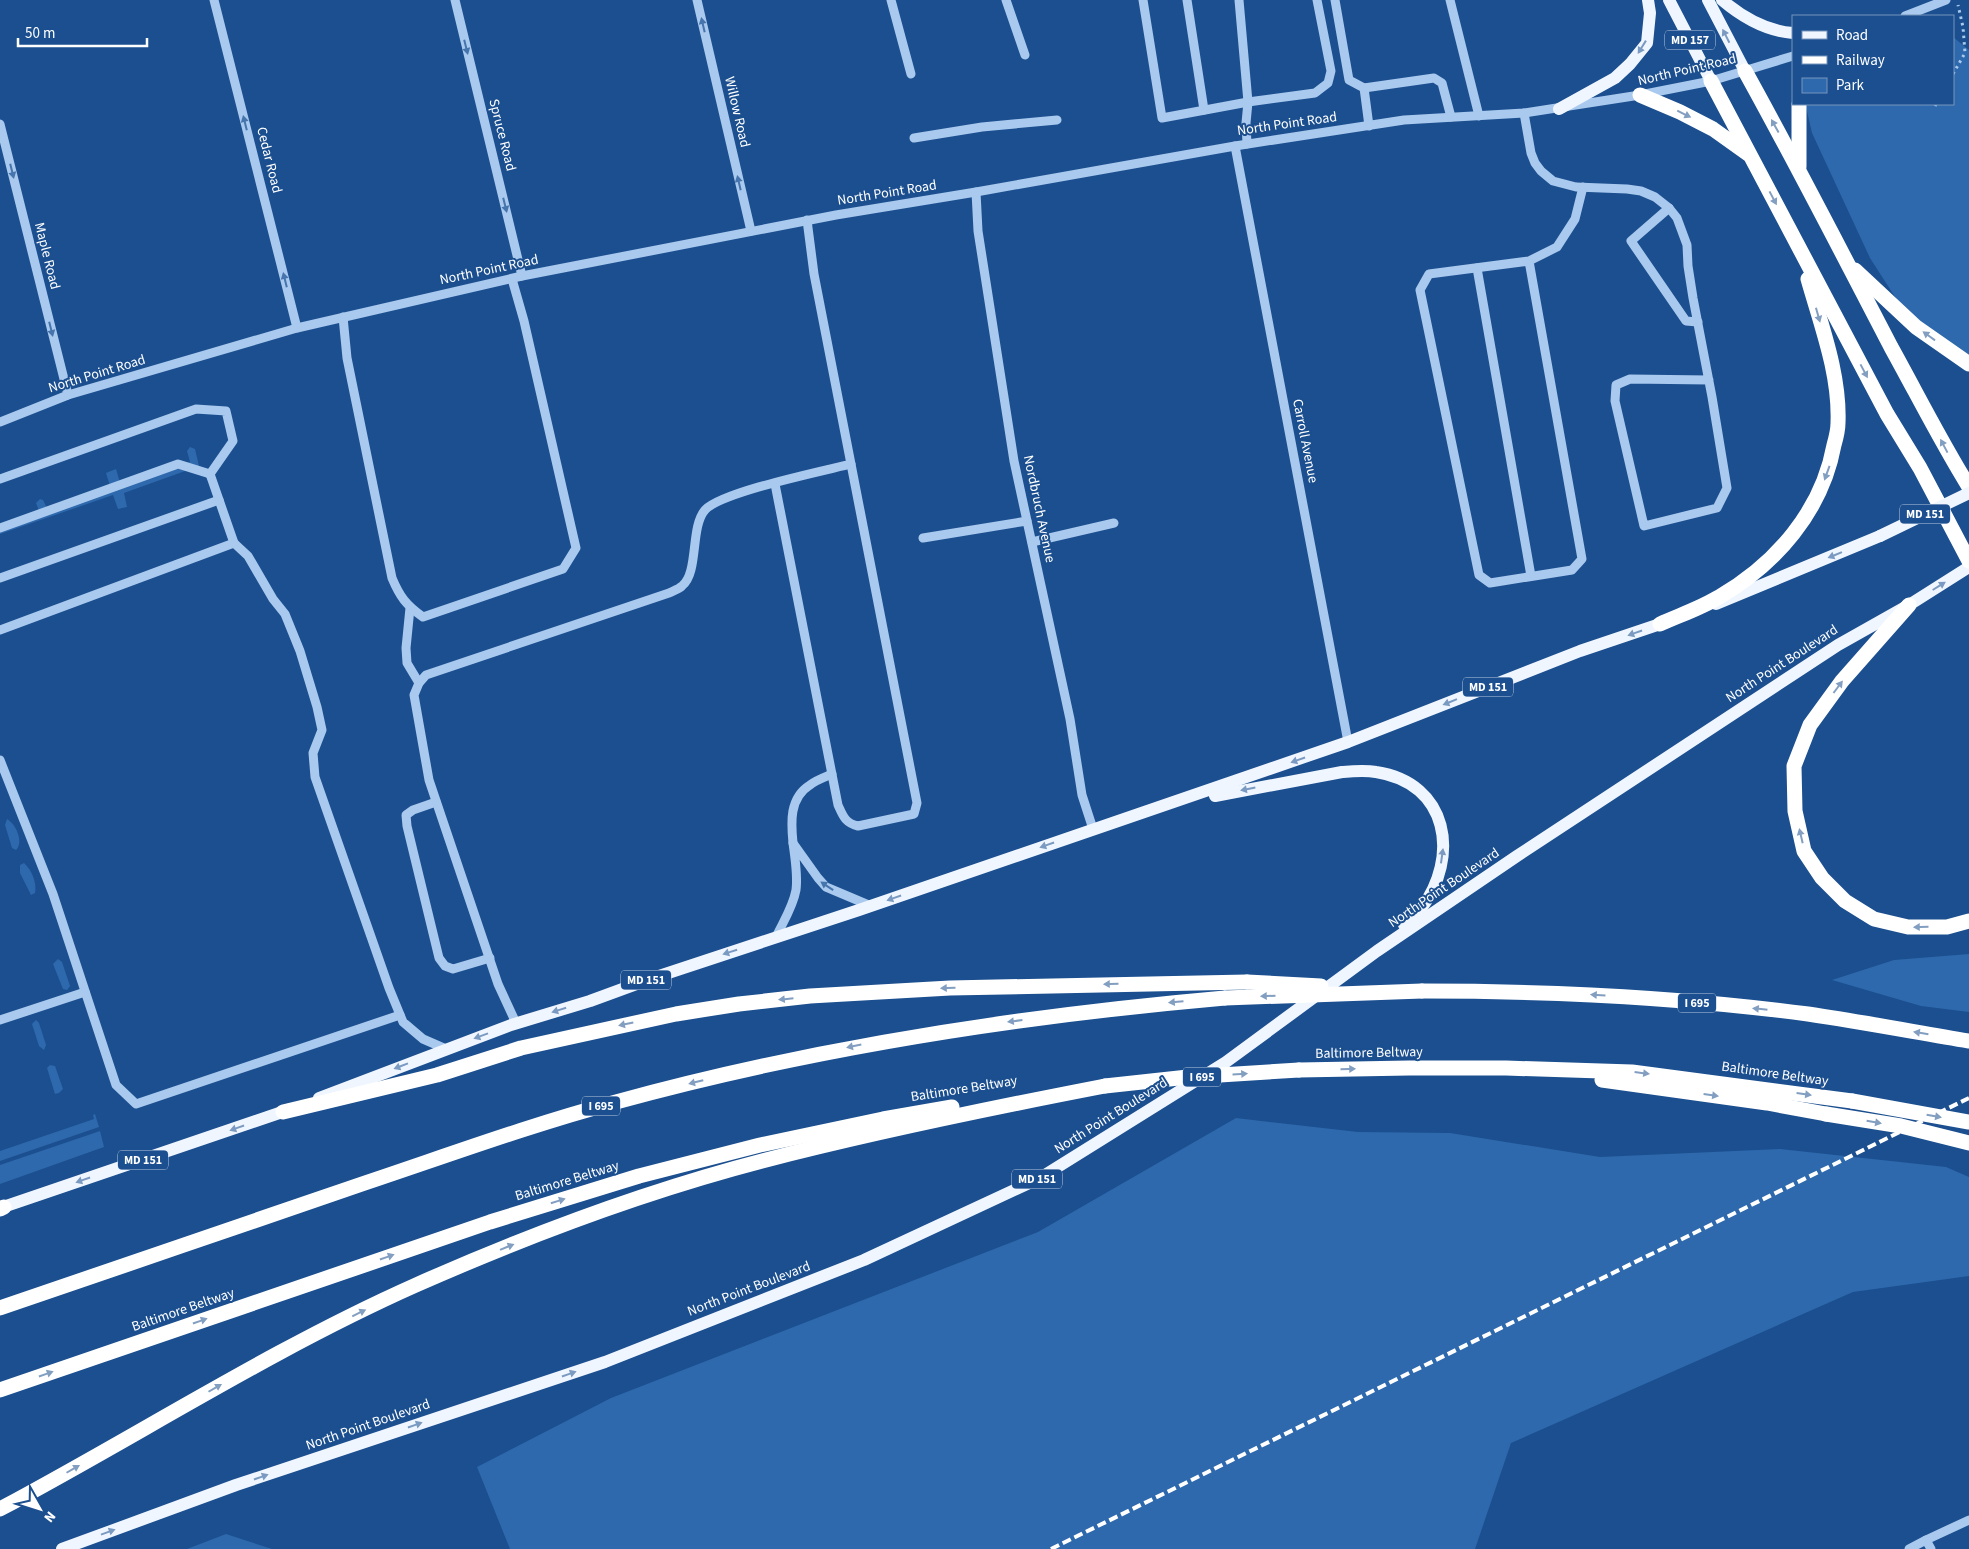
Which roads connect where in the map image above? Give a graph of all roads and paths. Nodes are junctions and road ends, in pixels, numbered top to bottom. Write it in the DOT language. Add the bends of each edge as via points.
graph roads {
  1 [pos="214,0"];
  2 [pos="455,0"];
  3 [pos="697,0"];
  4 [pos="891,0"];
  5 [pos="1006,0"];
  6 [pos="1143,0"];
  7 [pos="1188,0"];
  8 [pos="1239,0"];
  9 [pos="1317,0"];
  10 [pos="1335,0"];
  11 [pos="1450,0"];
  12 [pos="1648,0"];
  13 [pos="1669,0"];
  14 [pos="1708,0"];
  15 [pos="1722,0"];
  16 [pos="1946,0"];
  17 [pos="1957,0"];
  18 [pos="1908,15"];
  19 [pos="1792,33"];
  20 [pos="1024,55"];
  21 [pos="1792,56"];
  22 [pos="1346,68"];
  23 [pos="1330,71"];
  24 [pos="1745,72"];
  25 [pos="1954,72"];
  26 [pos="910,74"];
  27 [pos="1711,81"];
  28 [pos="1364,88"];
  29 [pos="1640,95"];
  30 [pos="1248,102"];
  31 [pos="1799,105"];
  32 [pos="1559,109"];
  33 [pos="1204,110"];
  34 [pos="1524,113"];
  35 [pos="1479,116"];
  36 [pos="1451,118"];
  37 [pos="1057,120"];
  38 [pos="0,124"];
  39 [pos="1370,126"];
  40 [pos="914,138"];
  41 [pos="1247,144"];
  42 [pos="1235,146"];
  43 [pos="1750,155"];
  44 [pos="1799,169"];
  45 [pos="1584,187"];
  46 [pos="976,192"];
  47 [pos="1669,208"];
  48 [pos="807,220"];
  49 [pos="750,231"];
  50 [pos="1800,251"];
  51 [pos="1529,261"];
  52 [pos="1846,261"];
  53 [pos="1477,268"];
  54 [pos="522,276"];
  55 [pos="512,278"];
  56 [pos="343,317"];
  57 [pos="1698,322"];
  58 [pos="297,328"];
  59 [pos="1969,364"];
  60 [pos="1709,380"];
  61 [pos="68,395"];
  62 [pos="0,422"];
  63 [pos="851,464"];
  64 [pos="210,474"];
  65 [pos="0,479"];
  66 [pos="774,484"];
  67 [pos="1969,487"];
  68 [pos="1969,493"];
  69 [pos="219,500"];
  70 [pos="1027,521"];
  71 [pos="1114,523"];
  72 [pos="0,528"];
  73 [pos="922,538"];
  74 [pos="1032,542"];
  75 [pos="234,543"];
  76 [pos="1969,561"];
  77 [pos="1969,567"];
  78 [pos="1531,576"];
  79 [pos="0,578"];
  80 [pos="1909,605"];
  81 [pos="410,608"];
  82 [pos="1660,624"];
  83 [pos="0,630"];
  84 [pos="419,683"];
  85 [pos="1348,742"];
  86 [pos="0,760"];
  87 [pos="832,774"];
  88 [pos="436,802"];
  89 [pos="1173,803"];
  90 [pos="1093,829"];
  91 [pos="793,844"];
  92 [pos="871,906"];
  93 [pos="1969,920"];
  94 [pos="776,937"];
  95 [pos="1377,951"];
  96 [pos="490,958"];
  97 [pos="1422,990"];
  98 [pos="85,992"];
  99 [pos="400,1015"];
  100 [pos="0,1020"];
  101 [pos="516,1023"];
  102 [pos="1969,1041"];
  103 [pos="446,1049"];
  104 [pos="1506,1068"];
  105 [pos="1105,1086"];
  106 [pos="283,1112"];
  107 [pos="1969,1122"];
  108 [pos="1969,1144"];
  109 [pos="1,1208"];
  110 [pos="0,1308"];
  111 [pos="0,1390"];
  112 [pos="0,1509"];
  113 [pos="1969,1520"];
  114 [pos="1926,1540"];
  115 [pos="62,1549"];
  116 [pos="1909,1549"];
  117 [pos="1931,1549"];
  58 -- 1 [label="street, Cedar Road, one-way"];
  2 -- 54 [label="street, Spruce Road, one-way"];
  49 -- 3 [label="street, Willow Road, one-way"];
  4 -- 26 [label="street"];
  5 -- 20 [label="street"];
  6 -- 33 [label="street" via="1162,118"];
  7 -- 33 [label="street"];
  8 -- 30 [label="street"];
  9 -- 23 [label="street"];
  10 -- 22 [label="street"];
  11 -- 35 [label="street"];
  12 -- 32 [label="main road, one-way" via="1650,13 1646,43 1630,64 1615,78"];
  13 -- 27 [label="main road, MD 157"];
  24 -- 14 [label="main road, MD 157, one-way"];
  15 -- 19 [label="main road" via="1754,22"];
  16 -- 18 [label="street"];
  17 -- 25 [label="path" via="1965,53"];
  21 -- 24 [label="street, North Point Road"];
  22 -- 23 [label="street"];
  22 -- 28 [label="street" via="1349,80"];
  23 -- 30 [label="street" via="1328,83 1315,93"];
  24 -- 27 [label="street, North Point Road"];
  44 -- 24 [label="highway, one-way"];
  27 -- 29 [label="street, North Point Road"];
  27 -- 43 [label="highway"];
  28 -- 36 [label="street" via="1434,78 1442,83"];
  28 -- 39 [label="street"];
  29 -- 32 [label="street, North Point Road"];
  29 -- 43 [label="highway, one-way" via="1713,129"];
  30 -- 33 [label="street"];
  30 -- 41 [label="street"];
  31 -- 44 [label="highway"];
  32 -- 34 [label="street, North Point Road"];
  34 -- 35 [label="street, North Point Road"];
  34 -- 45 [label="street" via="1531,153 1541,171 1560,184"];
  35 -- 36 [label="street, North Point Road"];
  36 -- 39 [label="street, North Point Road" via="1404,120"];
  37 -- 40 [label="street"];
  38 -- 61 [label="street, Maple Road, one-way"];
  39 -- 41 [label="street, North Point Road"];
  41 -- 42 [label="street, North Point Road"];
  42 -- 46 [label="street, North Point Road"];
  42 -- 85 [label="street, Carroll Avenue"];
  43 -- 50 [label="highway, one-way"];
  44 -- 52 [label="highway"];
  45 -- 47 [label="street" via="1641,191"];
  45 -- 51 [label="street" via="1575,219 1557,247"];
  46 -- 48 [label="street, North Point Road"];
  46 -- 70 [label="street, Nordbruch Avenue" via="978,231 1014,461"];
  47 -- 57 [label="street" via="1677,218 1687,245"];
  47 -- 57 [label="street" via="1631,241 1686,321"];
  48 -- 49 [label="street, North Point Road"];
  48 -- 63 [label="street" via="814,274"];
  49 -- 54 [label="street, North Point Road"];
  50 -- 76 [label="highway, one-way"];
  50 -- 82 [label="highway, one-way" via="1830,356 1836,390 1838,424 1832,459 1819,494 1802,522 1768,562 1718,598"];
  51 -- 53 [label="street"];
  51 -- 78 [label="street" via="1582,559 1572,570"];
  59 -- 52 [label="highway, one-way" via="1916,327"];
  67 -- 52 [label="highway, one-way"];
  53 -- 78 [label="street"];
  53 -- 78 [label="street" via="1429,274 1420,290 1479,576 1490,583"];
  54 -- 55 [label="street, North Point Road"];
  55 -- 56 [label="street, North Point Road"];
  55 -- 81 [label="street" via="576,548 563,568 423,616"];
  56 -- 58 [label="street, North Point Road"];
  56 -- 81 [label="street" via="347,358 392,578 399,595"];
  57 -- 60 [label="street"];
  58 -- 61 [label="street, North Point Road"];
  60 -- 60 [label="street" via="1727,488 1717,508 1644,526 1615,401 1616,385 1630,379"];
  61 -- 62 [label="street, North Point Road"];
  63 -- 66 [label="street"];
  63 -- 87 [label="street" via="918,803 914,814 858,826 850,824 843,818 838,805"];
  64 -- 65 [label="street" via="233,441 226,412 196,409"];
  64 -- 69 [label="street"];
  64 -- 72 [label="street" via="178,464"];
  66 -- 84 [label="street" via="732,495 706,509 700,519 689,576 683,586 426,675"];
  66 -- 87 [label="street"];
  68 -- 82 [label="main road, MD 151, one-way, bridge" via="1880,536"];
  69 -- 75 [label="street"];
  69 -- 79 [label="street"];
  70 -- 73 [label="street"];
  70 -- 74 [label="street, Nordbruch Avenue"];
  71 -- 74 [label="street"];
  74 -- 90 [label="street, Nordbruch Avenue" via="1070,719 1082,795"];
  75 -- 83 [label="street"];
  75 -- 99 [label="street" via="248,556 285,614 300,651 322,730 313,753 315,777"];
  80 -- 77 [label="main road, North Point Boulevard / MD 151, one-way"];
  93 -- 80 [label="highway, one-way" via="1947,927 1908,927 1874,919 1853,906 1822,878 1804,851 1795,811 1794,766 1810,725 1842,682"];
  80 -- 95 [label="main road, North Point Boulevard / MD 151" via="1838,645"];
  81 -- 84 [label="street" via="406,648 408,663"];
  82 -- 85 [label="main road, MD 151, one-way"];
  84 -- 88 [label="street" via="414,695"];
  85 -- 89 [label="main road, MD 151, one-way"];
  86 -- 98 [label="street" via="53,894"];
  87 -- 91 [label="street" via="808,785 797,800 791,819"];
  88 -- 96 [label="street"];
  88 -- 96 [label="street" via="406,815 439,958 445,966 453,969"];
  89 -- 90 [label="main road, MD 151"];
  95 -- 89 [label="main road, one-way" via="1421,910 1433,889 1443,855 1441,822 1434,809 1413,787 1396,777 1362,770"];
  90 -- 92 [label="main road, MD 151, one-way"];
  92 -- 91 [label="street, one-way" via="826,887"];
  91 -- 94 [label="street" via="796,890"];
  92 -- 94 [label="main road, MD 151"];
  94 -- 101 [label="main road, MD 151, one-way"];
  115 -- 95 [label="main road, North Point Boulevard / MD 151, one-way" via="236,1485 605,1362 864,1260 1048,1173 1226,1062"];
  96 -- 101 [label="street"];
  102 -- 97 [label="highway, I 695, one-way" via="1808,1014 1648,998"];
  97 -- 106 [label="highway, one-way, bridge" via="1247,982 932,989 810,996 676,1014 521,1048 437,1075"];
  97 -- 110 [label="highway, I 695, one-way, bridge" via="1225,998 1120,1007 860,1045 738,1071 614,1102 464,1150"];
  98 -- 99 [label="street" via="116,1085 136,1104"];
  98 -- 100 [label="street"];
  99 -- 103 [label="street" via="403,1022 422,1038"];
  101 -- 103 [label="main road, MD 151, one-way"];
  103 -- 106 [label="main road, MD 151, one-way"];
  105 -- 104 [label="highway, Baltimore Beltway / I 695, one-way, bridge" via="1299,1070"];
  104 -- 107 [label="highway, Baltimore Beltway / I 695, one-way, bridge" via="1632,1072 1852,1101"];
  104 -- 108 [label="highway, one-way, bridge" via="1767,1103 1901,1126"];
  111 -- 105 [label="highway, Baltimore Beltway / I 695, one-way" via="490,1222 639,1176 760,1145 883,1119"];
  112 -- 105 [label="highway, one-way" via="303,1340 414,1286 557,1227 764,1161 1006,1105"];
  106 -- 109 [label="main road, MD 151, one-way"];
  113 -- 114 [label="street"];
  114 -- 116 [label="street"];
  114 -- 117 [label="street"];
}
